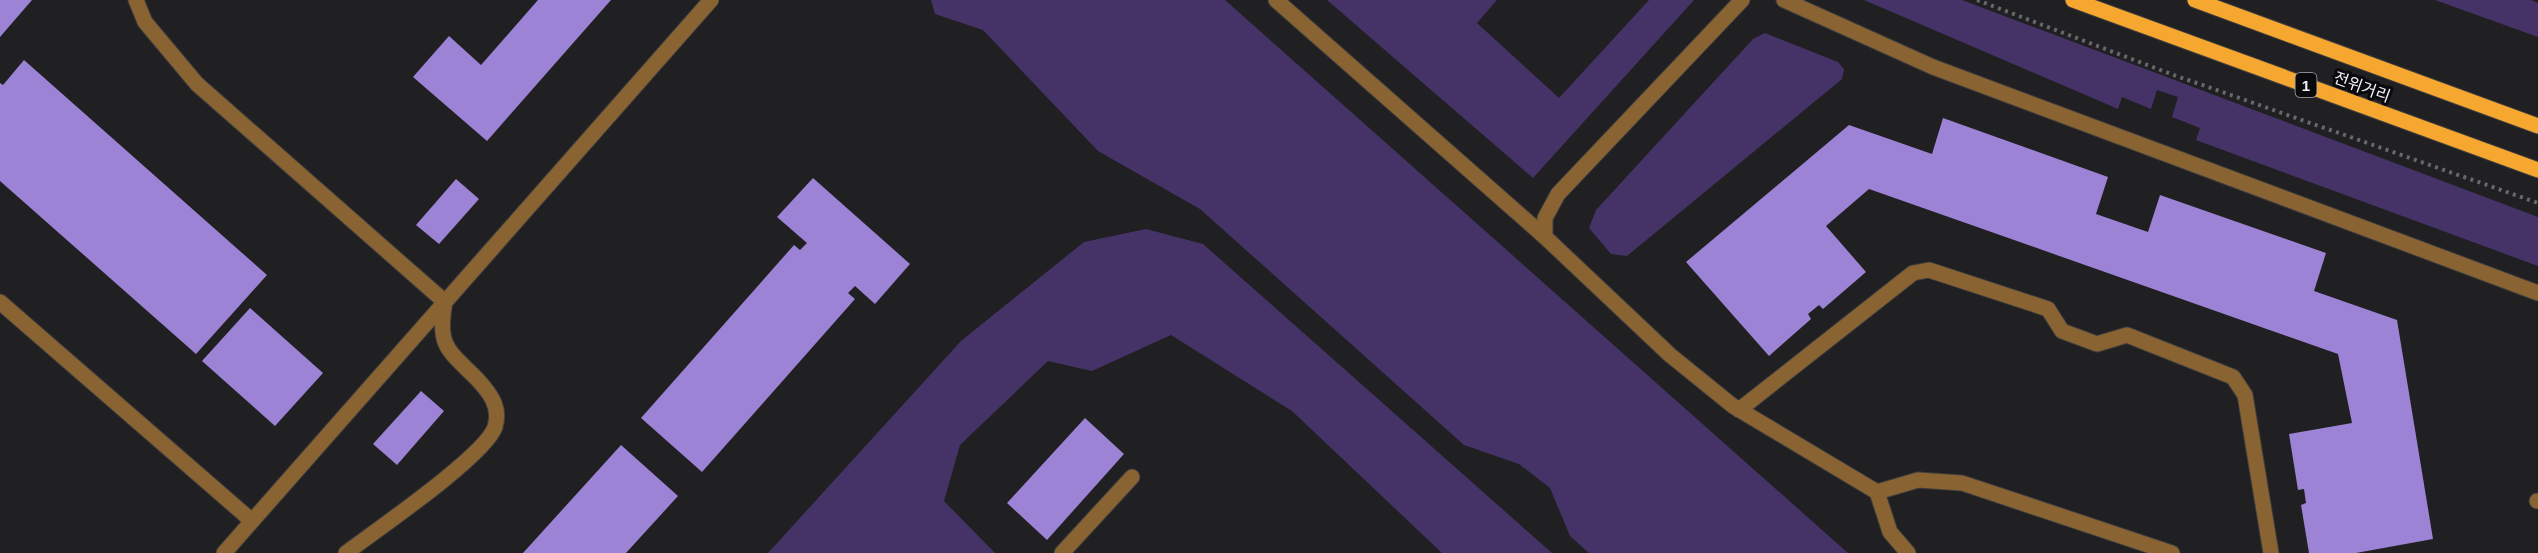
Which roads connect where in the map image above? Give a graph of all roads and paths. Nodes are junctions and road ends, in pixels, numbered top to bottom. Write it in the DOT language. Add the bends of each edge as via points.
graph roads {
  1 [pos="136,0"];
  2 [pos="711,0"];
  3 [pos="1276,0"];
  4 [pos="1742,0"];
  5 [pos="1784,0"];
  6 [pos="1977,0"];
  7 [pos="2073,0"];
  8 [pos="2195,0"];
  9 [pos="2538,126"];
  10 [pos="2538,170"];
  11 [pos="2538,204"];
  12 [pos="1545,237"];
  13 [pos="2538,292"];
  14 [pos="0,302"];
  15 [pos="445,302"];
  16 [pos="1739,410"];
  17 [pos="1132,477"];
  18 [pos="1877,492"];
  19 [pos="252,521"];
  20 [pos="224,553"];
  21 [pos="346,553"];
  22 [pos="1062,553"];
  23 [pos="1908,553"];
  24 [pos="2172,553"];
  25 [pos="2271,553"];
  1 -- 15 [label="street" via="145,21 197,84"];
  2 -- 15 [label="street"];
  3 -- 12 [label="street"];
  4 -- 12 [label="street" via="1558,194 1545,218"];
  5 -- 13 [label="street" via="1933,68"];
  6 -- 11 [label="path" via="2171,74"];
  7 -- 10 [label="main road, 전위거리 / 1"];
  8 -- 9 [label="main road, 전위거리"];
  12 -- 16 [label="street" via="1670,355"];
  14 -- 19 [label="street"];
  15 -- 19 [label="street"];
  15 -- 21 [label="street" via="441,328 446,346 491,397 497,411 495,429 472,458"];
  16 -- 18 [label="street"];
  16 -- 25 [label="street" via="1913,273 1929,270 2048,309 2062,331 2097,344 2127,335 2233,377 2245,395"];
  17 -- 22 [label="street"];
  18 -- 23 [label="street" via="1890,532"];
  18 -- 24 [label="street" via="1918,480 1962,483"];
  19 -- 20 [label="street"];
}
